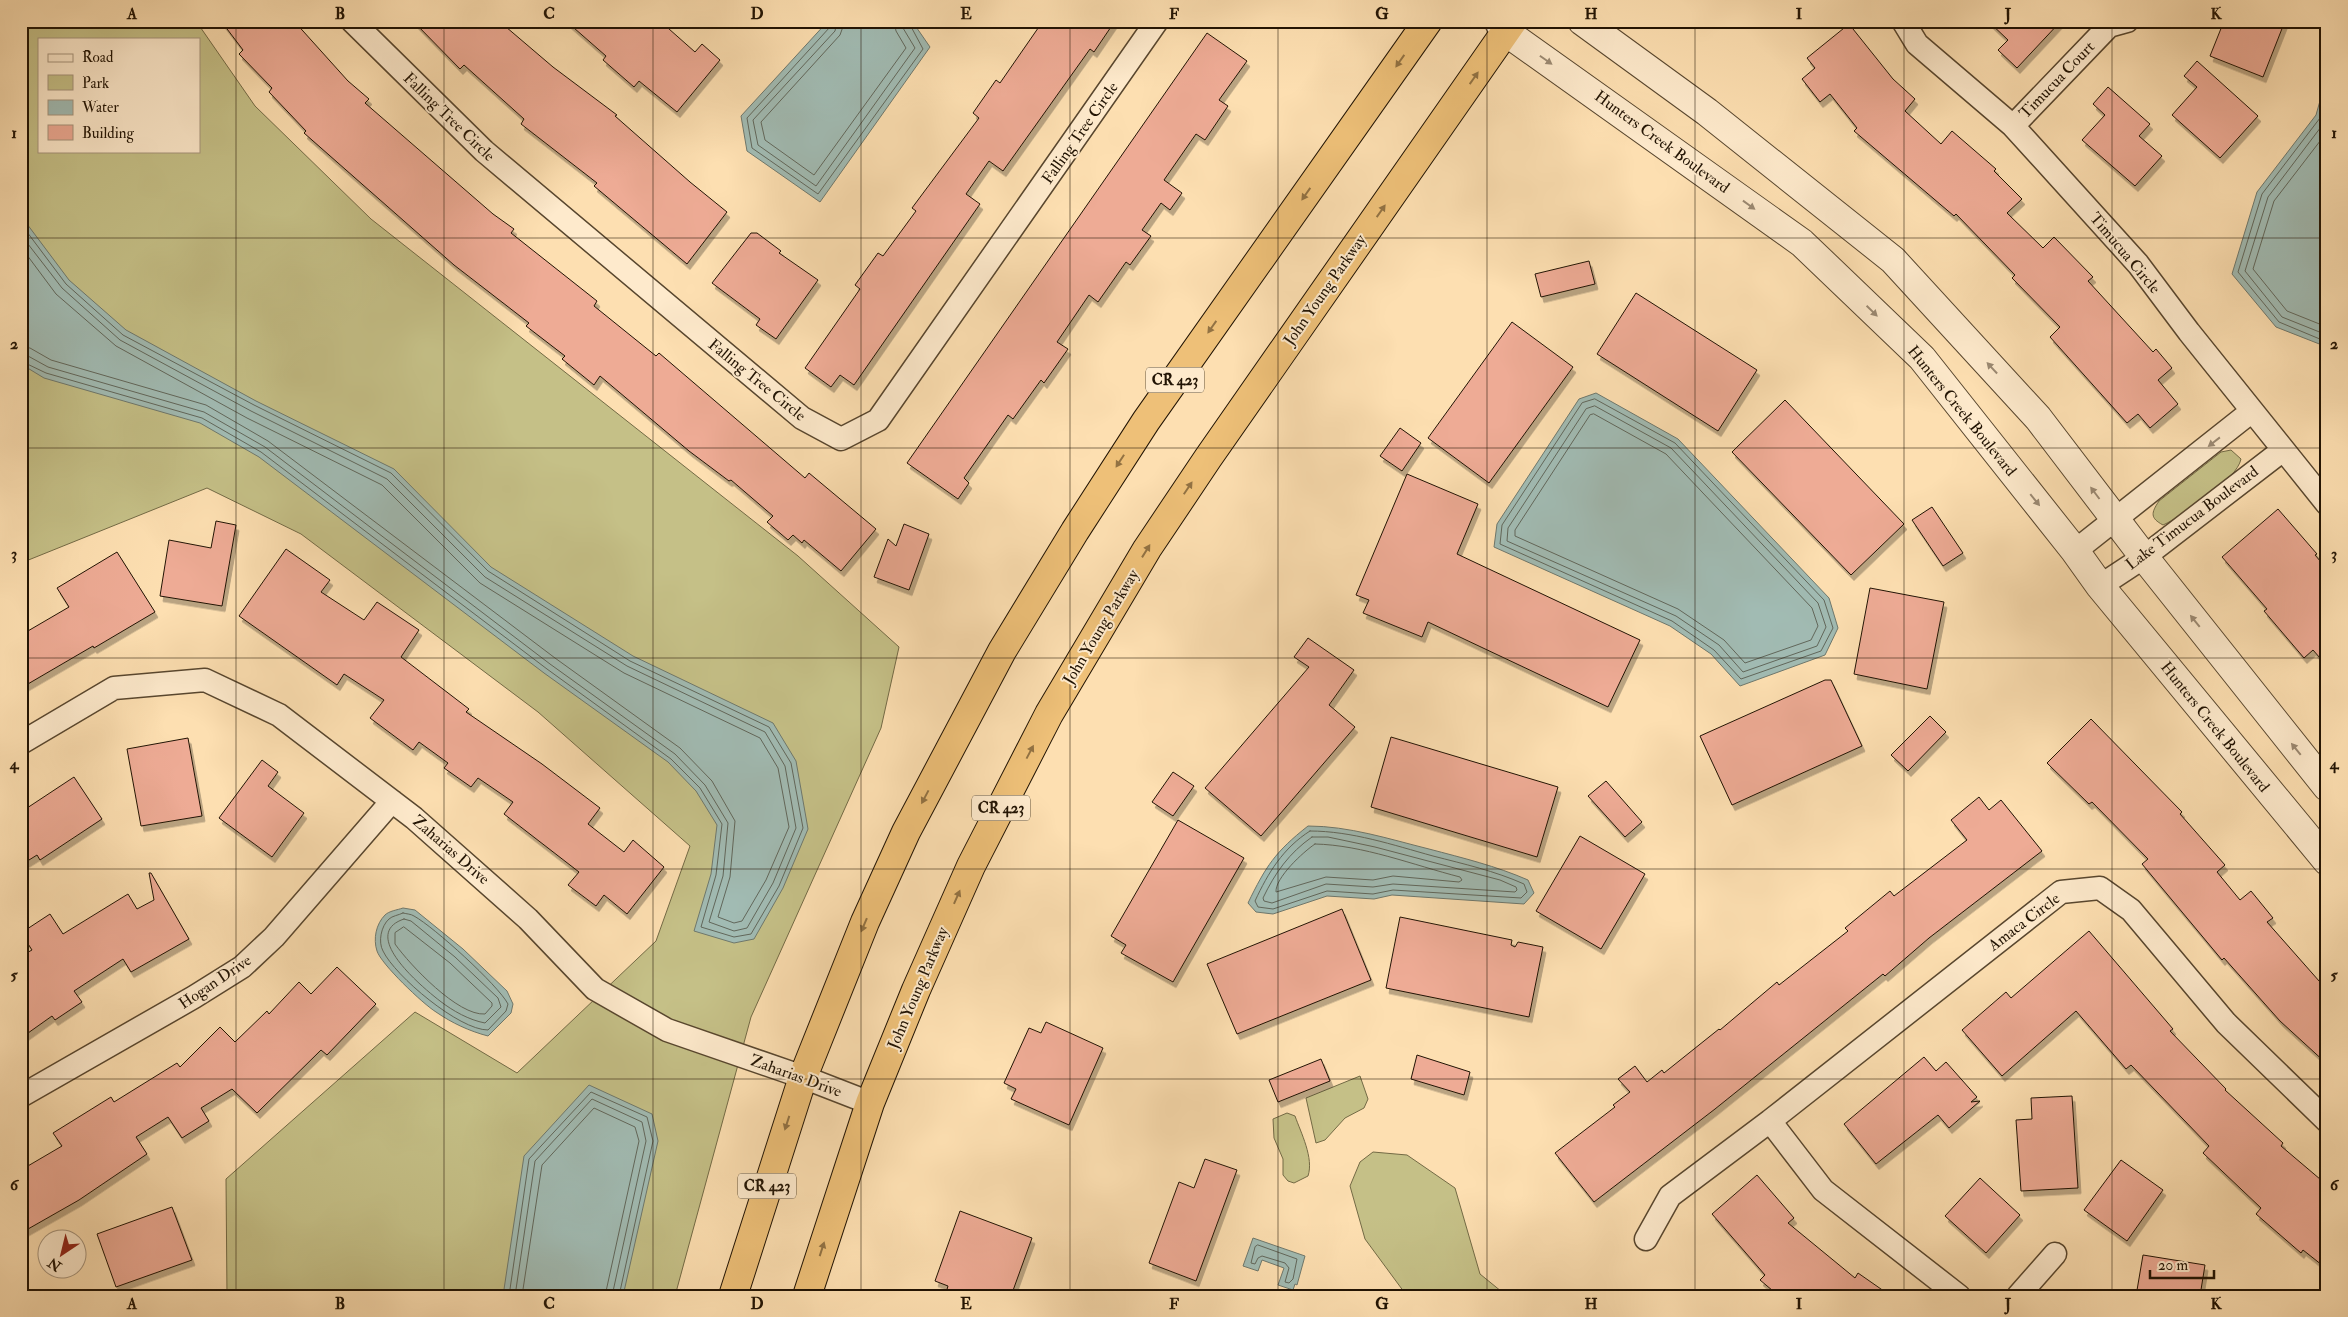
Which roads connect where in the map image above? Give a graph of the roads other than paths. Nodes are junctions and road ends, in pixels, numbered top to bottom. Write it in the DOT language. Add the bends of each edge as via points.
graph roads {
  1 [pos="352,21"];
  2 [pos="1157,21"];
  3 [pos="1428,21"];
  4 [pos="1582,21"];
  5 [pos="1903,21"];
  6 [pos="2127,21"];
  7 [pos="1506,25"];
  8 [pos="2013,126"];
  9 [pos="2252,411"];
  10 [pos="2283,450"];
  11 [pos="2327,504"];
  12 [pos="2115,520"];
  13 [pos="2075,551"];
  14 [pos="2144,557"];
  15 [pos="2100,586"];
  16 [pos="21,743"];
  17 [pos="2327,787"];
  18 [pos="392,801"];
  19 [pos="2327,862"];
  20 [pos="803,1077"];
  21 [pos="21,1096"];
  22 [pos="870,1103"];
  23 [pos="1770,1120"];
  24 [pos="2327,1122"];
  25 [pos="1646,1239"];
  26 [pos="2054,1254"];
  27 [pos="733,1296"];
  28 [pos="807,1296"];
  29 [pos="1959,1296"];
  30 [pos="2018,1296"];
  1 -- 2 [label="street, Falling Tree Circle" via="484,151 802,418 841,438 878,420"];
  3 -- 20 [label="highway, CR 423, one-way" via="1146,421 1002,651 906,832 865,922"];
  12 -- 4 [label="street, one-way" via="2038,418 1893,260 1707,112"];
  5 -- 8 [label="street, Timucua Circle" via="1917,44"];
  6 -- 8 [label="street, Timucua Court" via="2109,26"];
  7 -- 13 [label="street, Hunters Creek Boulevard, one-way" via="1802,243 1922,358"];
  22 -- 7 [label="highway, John Young Parkway / CR 423, one-way" via="971,866 1096,633 1208,458"];
  8 -- 9 [label="street, Timucua Circle" via="2138,264"];
  9 -- 10 [label="street, Timucua Circle"];
  9 -- 12 [label="street, one-way"];
  10 -- 11 [label="street, Timucua Circle"];
  10 -- 14 [label="street, Lake Timucua Boulevard"];
  12 -- 13 [label="street"];
  12 -- 14 [label="street"];
  13 -- 15 [label="street, Hunters Creek Boulevard"];
  14 -- 15 [label="street, Lake Timucua Boulevard"];
  17 -- 14 [label="street, one-way"];
  15 -- 19 [label="street, Hunters Creek Boulevard"];
  16 -- 18 [label="street, Zaharias Drive" via="114,688 205,680 279,714"];
  18 -- 20 [label="street, Zaharias Drive" via="528,919 595,989 668,1030"];
  18 -- 21 [label="street, Hogan Drive" via="274,937 242,967"];
  20 -- 22 [label="street, Zaharias Drive"];
  20 -- 27 [label="highway, CR 423, one-way"];
  28 -- 22 [label="highway, John Young Parkway / CR 423, one-way"];
  23 -- 24 [label="street, Amaca Circle" via="2060,892 2100,888 2131,910 2226,1023"];
  23 -- 25 [label="street, Amaca Circle" via="1670,1196"];
  23 -- 29 [label="street" via="1823,1190"];
  26 -- 30 [label="street"];
}
